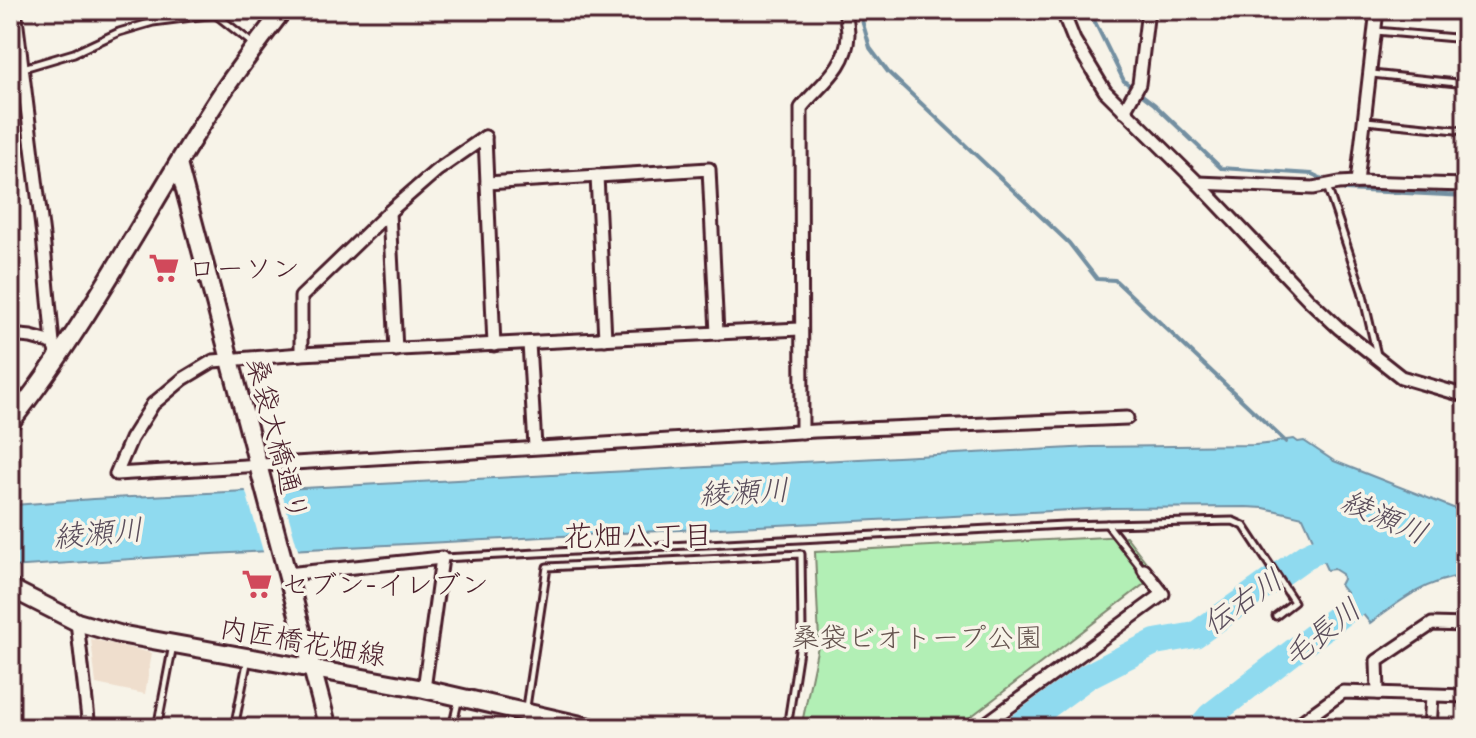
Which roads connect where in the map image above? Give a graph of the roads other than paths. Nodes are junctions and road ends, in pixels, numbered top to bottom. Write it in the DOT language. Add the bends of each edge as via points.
graph roads {
  1 [pos="15,10"];
  2 [pos="283,10"];
  3 [pos="845,10"];
  4 [pos="1062,10"];
  5 [pos="1148,10"];
  6 [pos="1377,10"];
  7 [pos="1375,31"];
  8 [pos="1466,39"];
  9 [pos="255,45"];
  10 [pos="16,70"];
  11 [pos="1370,74"];
  12 [pos="1466,84"];
  13 [pos="1124,111"];
  14 [pos="1365,120"];
  15 [pos="1466,131"];
  16 [pos="178,164"];
  17 [pos="597,176"];
  18 [pos="1357,182"];
  19 [pos="487,183"];
  20 [pos="1198,183"];
  21 [pos="1466,185"];
  22 [pos="1327,186"];
  23 [pos="389,212"];
  24 [pos="800,329"];
  25 [pos="717,333"];
  26 [pos="10,335"];
  27 [pos="605,339"];
  28 [pos="529,343"];
  29 [pos="494,345"];
  30 [pos="396,350"];
  31 [pos="56,351"];
  32 [pos="301,354"];
  33 [pos="230,360"];
  34 [pos="1378,360"];
  35 [pos="1465,394"];
  36 [pos="1127,418"];
  37 [pos="10,423"];
  38 [pos="802,432"];
  39 [pos="535,447"];
  40 [pos="260,469"];
  41 [pos="1107,523"];
  42 [pos="442,558"];
  43 [pos="286,569"];
  44 [pos="1144,570"];
  45 [pos="10,588"];
  46 [pos="1276,616"];
  47 [pos="77,622"];
  48 [pos="1466,625"];
  49 [pos="174,644"];
  50 [pos="248,657"];
  51 [pos="312,668"];
  52 [pos="424,689"];
  53 [pos="1378,693"];
  54 [pos="1432,696"];
  55 [pos="1466,696"];
  56 [pos="459,697"];
  57 [pos="525,712"];
  58 [pos="559,724"];
  59 [pos="89,728"];
  60 [pos="157,728"];
  61 [pos="234,728"];
  62 [pos="328,728"];
  63 [pos="452,728"];
  64 [pos="594,728"];
  65 [pos="787,728"];
  66 [pos="980,728"];
  67 [pos="1293,728"];
  68 [pos="1430,728"];
  1 -- 10 [label="street"];
  2 -- 9 [label="street"];
  3 -- 24 [label="street" via="848,35 838,69 801,108"];
  4 -- 13 [label="street" via="1105,91"];
  5 -- 13 [label="street" via="1139,84"];
  6 -- 7 [label="street"];
  7 -- 8 [label="lane"];
  7 -- 11 [label="street"];
  9 -- 10 [label="lane" via="215,14 153,22"];
  9 -- 16 [label="street"];
  10 -- 31 [label="street"];
  11 -- 12 [label="lane"];
  11 -- 14 [label="street"];
  13 -- 20 [label="street"];
  14 -- 15 [label="lane"];
  14 -- 18 [label="street"];
  16 -- 31 [label="street" via="87,315"];
  16 -- 33 [label="street, 桑袋大橋通り"];
  17 -- 19 [label="street"];
  17 -- 25 [label="street" via="709,169"];
  17 -- 27 [label="street"];
  18 -- 21 [label="street"];
  18 -- 22 [label="street"];
  19 -- 23 [label="street" via="485,137"];
  19 -- 29 [label="street"];
  20 -- 22 [label="street"];
  20 -- 34 [label="street" via="1310,301"];
  22 -- 34 [label="lane" via="1362,291"];
  23 -- 30 [label="street"];
  23 -- 32 [label="street" via="301,297"];
  24 -- 25 [label="street"];
  24 -- 38 [label="street"];
  25 -- 27 [label="street"];
  26 -- 31 [label="street" via="31,337"];
  27 -- 28 [label="street"];
  28 -- 29 [label="street"];
  28 -- 39 [label="street"];
  29 -- 30 [label="street"];
  30 -- 32 [label="street"];
  31 -- 37 [label="street"];
  32 -- 33 [label="street"];
  33 -- 40 [label="street, 桑袋大橋通り"];
  33 -- 40 [label="street" via="213,361 153,404 116,474"];
  34 -- 35 [label="street" via="1401,377"];
  36 -- 38 [label="street"];
  38 -- 39 [label="street"];
  39 -- 40 [label="street"];
  40 -- 43 [label="street, 桑袋大橋通り"];
  41 -- 42 [label="lane"];
  41 -- 44 [label="lane"];
  41 -- 46 [label="lane" via="1233,521 1244,526 1294,602"];
  42 -- 43 [label="street"];
  42 -- 52 [label="street"];
  43 -- 51 [label="street, 桑袋大橋通り"];
  44 -- 66 [label="street" via="1163,594"];
  45 -- 47 [label="street, 内匠橋花畑線"];
  47 -- 49 [label="street, 内匠橋花畑線"];
  47 -- 59 [label="street"];
  48 -- 53 [label="street" via="1432,624 1377,661"];
  49 -- 50 [label="street, 内匠橋花畑線"];
  49 -- 60 [label="lane"];
  50 -- 51 [label="street, 内匠橋花畑線"];
  50 -- 61 [label="lane"];
  51 -- 52 [label="street, 内匠橋花畑線"];
  51 -- 62 [label="street, 桑袋大橋通り"];
  52 -- 56 [label="street, 内匠橋花畑線"];
  53 -- 54 [label="street"];
  53 -- 67 [label="street" via="1343,692"];
  54 -- 55 [label="street"];
  54 -- 68 [label="street"];
  56 -- 57 [label="street, 内匠橋花畑線"];
  56 -- 63 [label="lane"];
  57 -- 58 [label="street, 内匠橋花畑線"];
  57 -- 65 [label="lane" via="547,567 801,554 802,631"];
  58 -- 64 [label="street, 内匠橋花畑線"];
}
